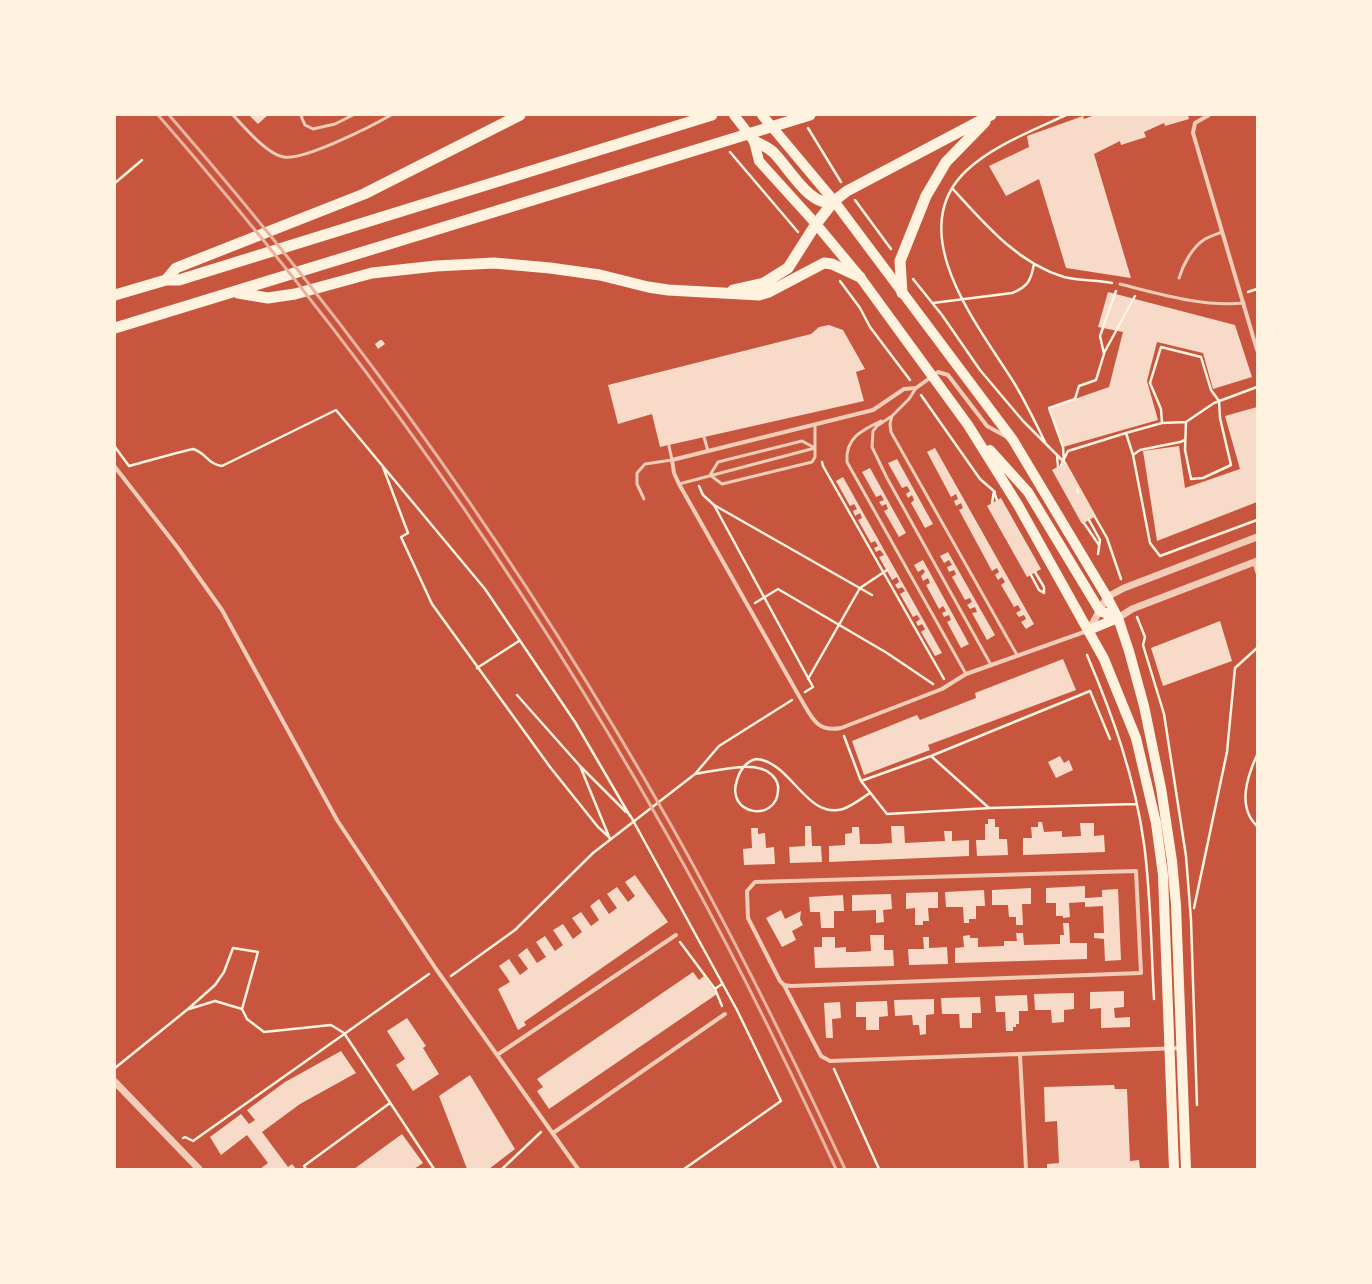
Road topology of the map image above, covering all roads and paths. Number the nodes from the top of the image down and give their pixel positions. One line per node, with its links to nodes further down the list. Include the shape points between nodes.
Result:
1 (233, 115): 4 (lane, via 270,151 293,158)
2 (303, 115): 3 (lane, via 301,116 305,125 313,129 334,124)
3 (353, 115)
4 (391, 115)
5 (520, 115): 29 (highway, via 364,194 176,268)
6 (712, 115): 29 (highway, via 179,280)
7 (734, 115): 14 (main road)
8 (762, 115): 15 (main road)
9 (768, 115): 15 (main road)
10 (991, 115): 20 (highway); 25 (highway, via 946,162 926,196)
11 (1066, 115): 19 (path, via 979,160)
12 (1209, 115): 23 (street, via 1195,123 1193,133)
13 (808, 120): 20 (path); 34 (highway, via 708,146)
14 (754, 141): 21 (highway, via 772,150 817,201 828,204); 22 (main road, via 760,161)
15 (785, 141): 21 (main road)
16 (725, 146): 24 (path)
17 (142, 160): 18 (path)
18 (115, 183)
19 (952, 188): 26 (path, via 1008,245); 37 (path, via 942,215 941,231 949,270)
20 (848, 191): 21 (highway); 25 (path)
21 (834, 201): 22 (highway); 35 (main road)
22 (816, 224): 24 (highway); 27 (main road)
23 (1222, 232): 28 (lane, via 1205,238 1200,243 1189,257); 39 (street)
24 (805, 241): 33 (highway, via 788,268 773,278 764,283)
25 (900, 262): 35 (highway); 38 (path)
26 (1034, 264): 31 (path, via 1065,277); 37 (path, via 1030,282 1023,289 1012,293)
27 (860, 277): 33 (highway, via 824,263 759,295); 43 (main road)
28 (1179, 278)
29 (166, 280): 36 (highway)
30 (839, 280): 45 (path, via 860,308 870,327)
31 (1120, 284): 32 (lane); 42 (path, via 1100,336)
32 (1139, 289): 39 (lane, via 1169,297 1226,305); 42 (path)
33 (718, 292): 34 (highway, via 668,290 600,275 494,263 372,273 295,294 268,298)
34 (235, 293): 40 (highway)
35 (902, 293): 55 (main road)
36 (115, 295)
37 (963, 299): 38 (path); 56 (path, via 1022,395)
38 (933, 303): 56 (path, via 980,370)
39 (1244, 303): 41 (street)
40 (115, 328)
41 (1257, 350)
42 (1104, 354): 65 (path, via 1096,380 1079,386 1075,399 1049,408 1063,447)
43 (931, 376): 45 (street); 51 (main road); 55 (street, via 938,372 948,375 987,426)
44 (1257, 387): 46 (path)
45 (916, 388): 47 (lane); 50 (street, via 904,389 874,410); 72 (path, via 980,479)
46 (1219, 401): 48 (path); 49 (path, via 1211,390 1200,357 1161,347 1150,383 1161,408); 54 (path, via 1220,418 1231,464 1203,478 1191,479)
47 (892, 416): 102 (lane, via 891,432 896,442); 104 (lane, via 873,431 872,447); 106 (lane, via 857,433 848,448 847,462)
48 (1186, 422): 49 (path); 54 (path)
49 (1162, 423): 52 (path)
50 (815, 425): 59 (lane); 60 (street)
51 (968, 425): 96 (main road, via 1028,492); 99 (main road, via 1018,505)
52 (1126, 433): 62 (path); 65 (path, via 1068,451)
53 (704, 437): 60 (lane)
54 (1185, 439): 62 (path, via 1140,450)
55 (1013, 440): 92 (main road)
56 (1046, 444): 61 (path)
57 (669, 446): 63 (lane)
58 (115, 447): 66 (path, via 129,466 192,449 204,454 213,464 222,466 336,410)
59 (815, 448): 70 (lane); 70 (lane, via 802,441 718,462); 70 (lane, via 812,462 722,484)
60 (708, 451): 63 (street)
61 (1057, 455): 65 (path); 69 (path)
62 (1133, 455): 78 (path, via 1150,543 1160,556)
63 (672, 460): 71 (street); 73 (lane, via 645,464 637,473 637,484)
64 (822, 460): 86 (path)
65 (1064, 462): 67 (path)
66 (382, 464): 100 (path, via 485,589); 105 (path, via 408,533 401,537 432,604)
67 (1061, 465)
68 (115, 467): 130 (street, via 222,610 337,820)
69 (1058, 467)
70 (710, 475): 71 (lane)
71 (679, 484): 94 (street)
72 (994, 491): 74 (path); 75 (path)
73 (644, 499)
74 (997, 500)
75 (992, 503)
76 (1095, 517): 84 (path, via 1107,538)
77 (1089, 520): 81 (path, via 1100,540)
78 (1257, 520)
79 (1084, 523): 81 (path)
80 (1257, 537): 92 (street, via 1124,588)
81 (1100, 546): 82 (path)
82 (1098, 554)
83 (1255, 562): 88 (lane); 95 (street)
84 (1116, 568)
85 (886, 570): 86 (path)
86 (883, 572): 90 (path); 108 (path)
87 (1035, 572): 89 (path, via 1044,587 1044,593 1039,590)
88 (1257, 572)
89 (1031, 575)
90 (860, 588): 91 (path); 93 (path, via 714,505); 98 (path)
91 (872, 595)
92 (1107, 597): 96 (street); 97 (main road)
93 (763, 598): 94 (path); 98 (path, via 778,589); 107 (path)
94 (750, 607): 112 (street)
95 (1132, 609): 97 (street); 113 (path, via 1145,638 1142,645)
96 (1100, 611): 97 (main road); 99 (street)
97 (1118, 618): 99 (main road); 142 (main road, via 1144,706 1170,840 1176,905)
98 (839, 625): 107 (path); 110 (path)
99 (1089, 630): 102 (street); 141 (main road, via 1104,659 1136,738 1156,823 1163,875)
100 (519, 641): 105 (path); 124 (path, via 575,722)
101 (1257, 648): 128 (path, via 1235,668 1227,752)
102 (1017, 655): 104 (street)
103 (1090, 664): 122 (path, via 1116,726)
104 (991, 665): 106 (street)
105 (477, 668): 127 (path, via 570,794)
106 (966, 674): 108 (street)
107 (808, 679): 109 (path)
108 (948, 686): 110 (street)
109 (813, 688)
110 (942, 689): 114 (street)
111 (517, 695): 118 (path)
112 (799, 696): 114 (street, via 820,726 828,730); 119 (path, via 719,746)
113 (1160, 702)
114 (841, 728): 120 (path)
115 (1110, 739): 117 (path, via 1090,690)
116 (1257, 755): 126 (path, via 1249,775 1245,801 1248,816)
117 (931, 756): 120 (path); 123 (path)
118 (580, 766): 124 (path); 127 (path)
119 (695, 774): 121 (path, via 702,773 716,771 730,769 737,768 744,767 751,766 766,770 776,779 778,793 772,806 759,812 745,808 736,797 736,782 741,771 743,767 756,759 768,761 821,808 832,811 845,808); 125 (path)
120 (861, 781): 121 (path)
121 (870, 793): 123 (path, via 887,814)
122 (1136, 804): 123 (path); 136 (path, via 1148,882)
123 (990, 808)
124 (630, 816): 125 (path)
125 (632, 822): 127 (path); 132 (path)
126 (1257, 826)
127 (610, 839): 131 (path, via 514,930)
128 (1194, 908)
129 (676, 935): 134 (path); 143 (street)
130 (436, 969): 140 (path); 143 (street)
131 (452, 976)
132 (722, 984): 134 (path); 157 (path, via 781,1102)
133 (784, 985): 133 (street, via 796,987 1141,973 1136,871 755,882 747,891 748,918); 145 (street, via 821,1056)
134 (715, 989): 135 (path)
135 (720, 999)
136 (1154, 1005)
137 (242, 1008): 138 (path, via 215,1001); 138 (path, via 258,952 233,948 219,980); 140 (path, via 247,1020 264,1032 331,1025)
138 (188, 1009): 146 (path)
139 (725, 1014): 150 (street)
140 (344, 1033): 148 (path); 151 (path, via 193,1141 185,1137)
141 (1169, 1048): 142 (street); 144 (street); 160 (main road)
142 (1181, 1048): 161 (main road)
143 (497, 1055): 149 (street)
144 (1020, 1055): 145 (street); 159 (street)
145 (830, 1061): 158 (path)
146 (115, 1068)
147 (115, 1082): 151 (street)
148 (390, 1103): 153 (path, via 304,1166); 154 (path)
149 (548, 1126): 150 (street); 155 (path)
150 (553, 1133): 156 (street)
151 (176, 1145): 152 (street)
152 (199, 1169)
153 (306, 1169)
154 (434, 1169)
155 (502, 1169)
156 (578, 1169)
157 (684, 1169)
158 (879, 1169)
159 (1026, 1169)
160 (1174, 1169)
161 (1186, 1169)

